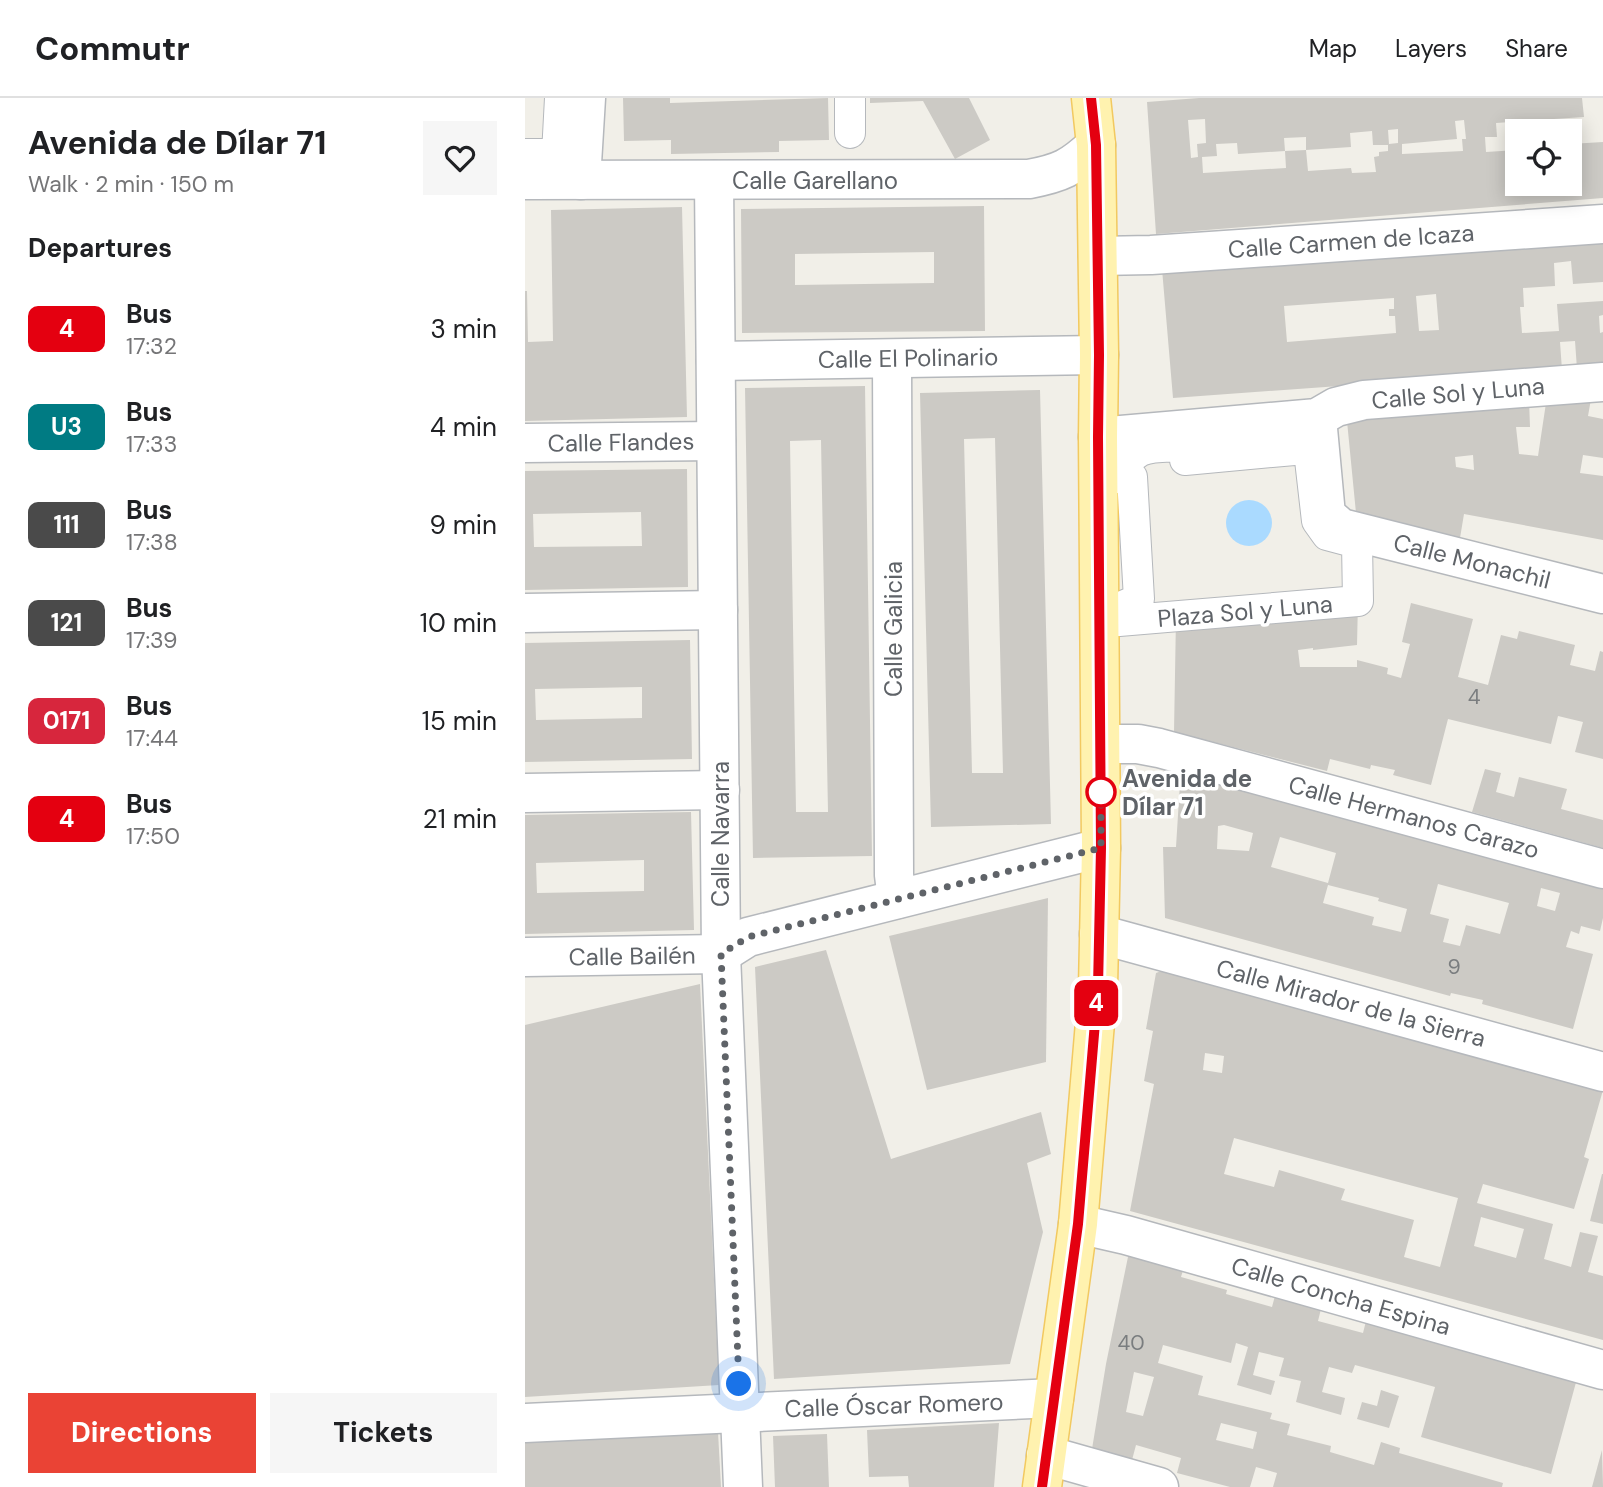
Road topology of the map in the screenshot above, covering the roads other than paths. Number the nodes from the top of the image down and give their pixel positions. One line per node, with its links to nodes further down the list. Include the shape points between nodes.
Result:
1 (560, 98): 7 (street, via 557,154)
2 (586, 98): 9 (street)
3 (850, 98): 5 (street)
4 (1091, 98): 6 (main road)
5 (850, 133)
6 (1096, 145): 10 (street, Calle Garellano, via 1058,173 1028,179); 12 (main road)
7 (525, 154)
8 (525, 180): 9 (street, Calle Garellano)
9 (582, 180): 10 (street, Calle Garellano)
10 (715, 180): 15 (street, Calle Navarra)
11 (1603, 224): 12 (street, Calle Carmen de Icaza)
12 (1098, 256): 13 (main road)
13 (1099, 355): 14 (street, Calle El Polinario); 18 (main road)
14 (892, 359): 15 (street, Calle El Polinario); 30 (street, Calle Galicia)
15 (716, 361): 19 (street, Calle Navarra)
16 (1603, 382): 17 (street, Calle Sol y Luna, via 1364,400)
17 (1317, 418): 18 (street); 21 (street, Calle Monachil, via 1326,515 1341,528)
18 (1098, 437): 25 (main road)
19 (716, 441): 20 (street, Calle Flandes); 23 (street, Calle Navarra)
20 (525, 443)
21 (1603, 594)
22 (1139, 599): 22 (street, Plaza Sol y Luna, via 1132,477 1117,478 1127,460 1139,449 1184,446 1185,460 1294,450 1294,438 1305,442 1310,451 1317,521 1327,535 1357,544 1358,601 1119,621 1118,608)
23 (718, 610): 24 (street); 26 (street, Calle Navarra)
24 (525, 613)
25 (1101, 744): 28 (main road); 29 (street, Calle Hermanos Carazo, via 1159,748)
26 (720, 790): 27 (street); 32 (street, Calle Navarra)
27 (525, 793)
28 (1101, 848): 30 (street, Calle Bailén); 31 (main road)
29 (1603, 869)
30 (897, 899): 32 (street, Calle Bailén, via 748,937)
31 (1099, 934): 34 (street, Calle Mirador de la Sierra); 35 (main road)
32 (721, 954): 33 (street, Calle Bailén); 38 (street, Calle Navarra)
33 (525, 957)
34 (1603, 1072)
35 (1078, 1224): 36 (street, Calle Concha Espina); 37 (main road)
36 (1603, 1370)
37 (1054, 1398): 38 (street, Calle Óscar Romero); 40 (main road)
38 (740, 1411): 39 (street, Calle Óscar Romero); 41 (street, Calle Navarra)
39 (525, 1423)
40 (1044, 1471): 42 (street)
41 (743, 1487)
42 (1159, 1487)

